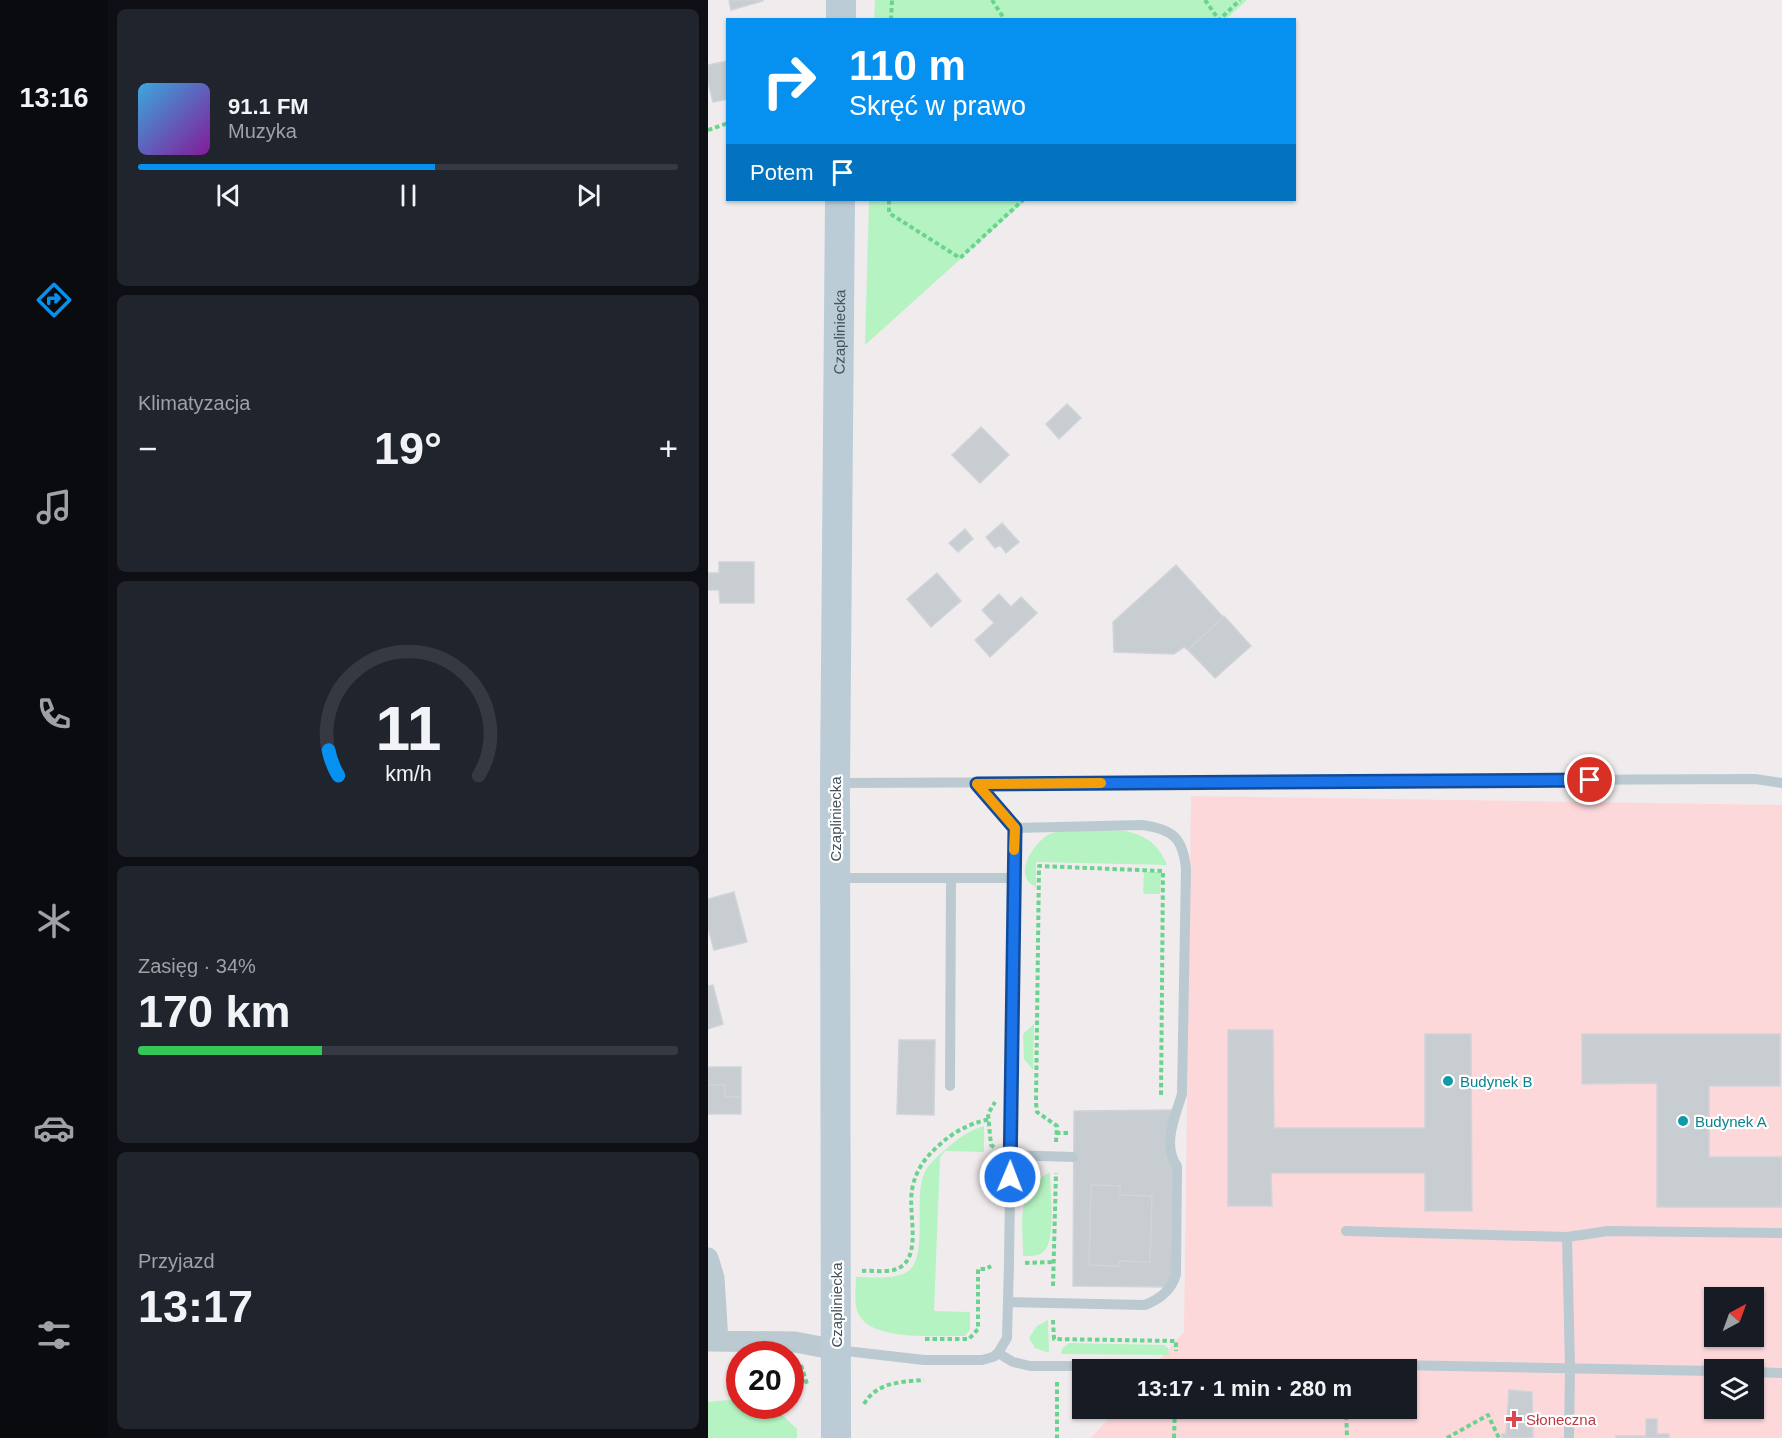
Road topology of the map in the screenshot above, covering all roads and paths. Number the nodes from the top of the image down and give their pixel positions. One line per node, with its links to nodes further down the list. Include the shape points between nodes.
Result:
1 (841, 0): 6 (main road)
2 (892, 0): 7 (path)
3 (992, 0): 8 (path)
4 (1205, 0): 9 (path)
5 (1240, 0): 10 (path)
6 (841, 18)
7 (891, 18)
8 (1004, 18)
9 (1218, 18)
10 (1221, 18)
11 (726, 124): 12 (path)
12 (708, 130)
13 (840, 201): 16 (main road, Czapliniecka)
14 (889, 201): 15 (path, via 889,213 960,258)
15 (1022, 201)
16 (835, 783): 18 (lane); 20 (main road, Czapliniecka)
17 (1782, 783): 18 (lane, via 1755,779)
18 (977, 784): 19 (lane)
19 (1015, 828): 22 (lane); 41 (lane, via 1158,827 1178,840 1186,869 1182,1094 1171,1130 1171,1157 1177,1167 1174,1282 1165,1293 1145,1305)
20 (836, 878): 21 (lane); 45 (main road, Czapliniecka)
21 (951, 878): 22 (lane); 23 (lane)
22 (1013, 878): 30 (lane)
23 (950, 1086)
24 (1161, 1106): 27 (path, via 1163,871 1039,866 1036,1103 1037,1112 1057,1126)
25 (999, 1119): 39 (path, via 963,1127 927,1156 912,1192 911,1256 902,1267)
26 (1069, 1132): 27 (path)
27 (1056, 1133): 29 (path)
28 (1049, 1139): 29 (path)
29 (1056, 1140): 31 (path)
30 (1010, 1155): 31 (lane); 38 (lane)
31 (1056, 1156): 32 (lane); 37 (path)
32 (1073, 1157)
33 (1346, 1231): 35 (lane)
34 (1782, 1233): 35 (lane, via 1608,1231)
35 (1567, 1237): 51 (lane)
36 (708, 1258): 44 (street, via 714,1278)
37 (1054, 1262): 38 (path); 41 (path)
38 (1010, 1263): 40 (lane); 42 (path, via 978,1269 978,1329 972,1337)
39 (852, 1271)
40 (1008, 1302): 41 (lane); 46 (lane, via 1006,1338)
41 (1053, 1303): 43 (path)
42 (925, 1339)
43 (1054, 1339): 47 (path, via 1176,1341); 48 (path)
44 (713, 1341): 45 (street, via 795,1342)
45 (837, 1350): 46 (lane, via 924,1360 982,1360); 59 (main road, Czapliniecka)
46 (998, 1353): 48 (lane, via 1030,1366)
47 (1175, 1359)
48 (1057, 1365): 49 (lane); 60 (path)
49 (1072, 1365)
50 (1417, 1365): 51 (lane)
51 (1570, 1367): 52 (lane); 65 (lane)
52 (1704, 1371)
53 (1764, 1372): 54 (lane)
54 (1782, 1373)
55 (924, 1380): 56 (path, via 878,1388)
56 (861, 1408)
57 (1175, 1419): 61 (path)
58 (1346, 1419): 62 (path)
59 (836, 1438)
60 (1057, 1438)
61 (1174, 1438)
62 (1347, 1438)
63 (1447, 1438): 64 (path, via 1488,1415)
64 (1499, 1438)
65 (1569, 1438)

